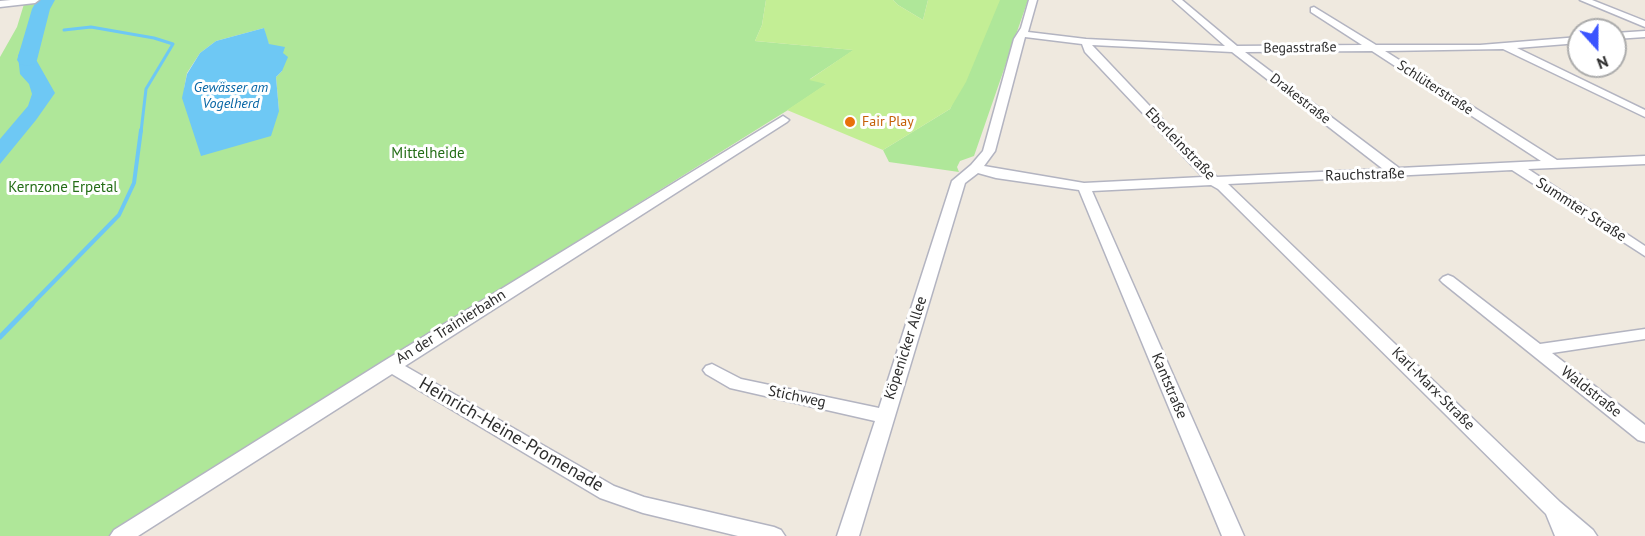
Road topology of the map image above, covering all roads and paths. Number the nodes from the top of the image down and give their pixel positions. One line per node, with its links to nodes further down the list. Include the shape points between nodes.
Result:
1 (34, 0): 5 (street)
2 (1033, 0): 8 (street, Köpenicker Allee)
3 (1177, 0): 15 (street, Drakestraße)
4 (1584, 0): 7 (street)
5 (0, 4)
6 (1314, 10): 14 (street, Schlüterstraße)
7 (1645, 24)
8 (1022, 34): 12 (street, Begasstraße); 20 (street, Köpenicker Allee, via 989,151)
9 (1645, 34): 10 (street)
10 (1627, 35)
11 (1567, 41): 13 (street, Begasstraße)
12 (1086, 42): 15 (street, Begasstraße); 23 (street, Eberleinstraße, via 1089,50)
13 (1506, 47): 14 (street, Begasstraße); 16 (street)
14 (1371, 48): 15 (street, Begasstraße); 19 (street, Schlüterstraße)
15 (1235, 49): 22 (street, Drakestraße)
16 (1645, 114)
17 (783, 120): 30 (street, An der Trainierbahn)
18 (1645, 160): 19 (street, Rauchstraße)
19 (1557, 166): 21 (street, Rauchstraße)
20 (976, 168): 24 (street, Rauchstraße); 32 (street, Köpenicker Allee, via 959,181)
21 (1517, 168): 22 (street, Rauchstraße); 26 (street, Summter Straße)
22 (1397, 173): 23 (street, Rauchstraße)
23 (1214, 181): 24 (street, Rauchstraße); 25 (street, Eberleinstraße)
24 (1084, 188): 38 (street, Kantstraße)
25 (1280, 241): 34 (street, Karl-Marx-Straße)
26 (1645, 252)
27 (1448, 280): 29 (street, Waldstraße)
28 (1645, 334): 29 (street, Waldstraße)
29 (1536, 350): 33 (street, Waldstraße)
30 (390, 365): 35 (street, An der Trainierbahn); 36 (street, Heinrich-Heine-Promenade, via 607,492 643,505)
31 (712, 370): 32 (street, Stichweg, via 736,384)
32 (884, 416): 37 (street, Köpenicker Allee)
33 (1645, 435)
34 (1553, 508): 39 (street); 40 (street, Karl-Marx-Straße)
35 (121, 536)
36 (774, 536)
37 (848, 536)
38 (1233, 536)
39 (1566, 536)
40 (1586, 536)

